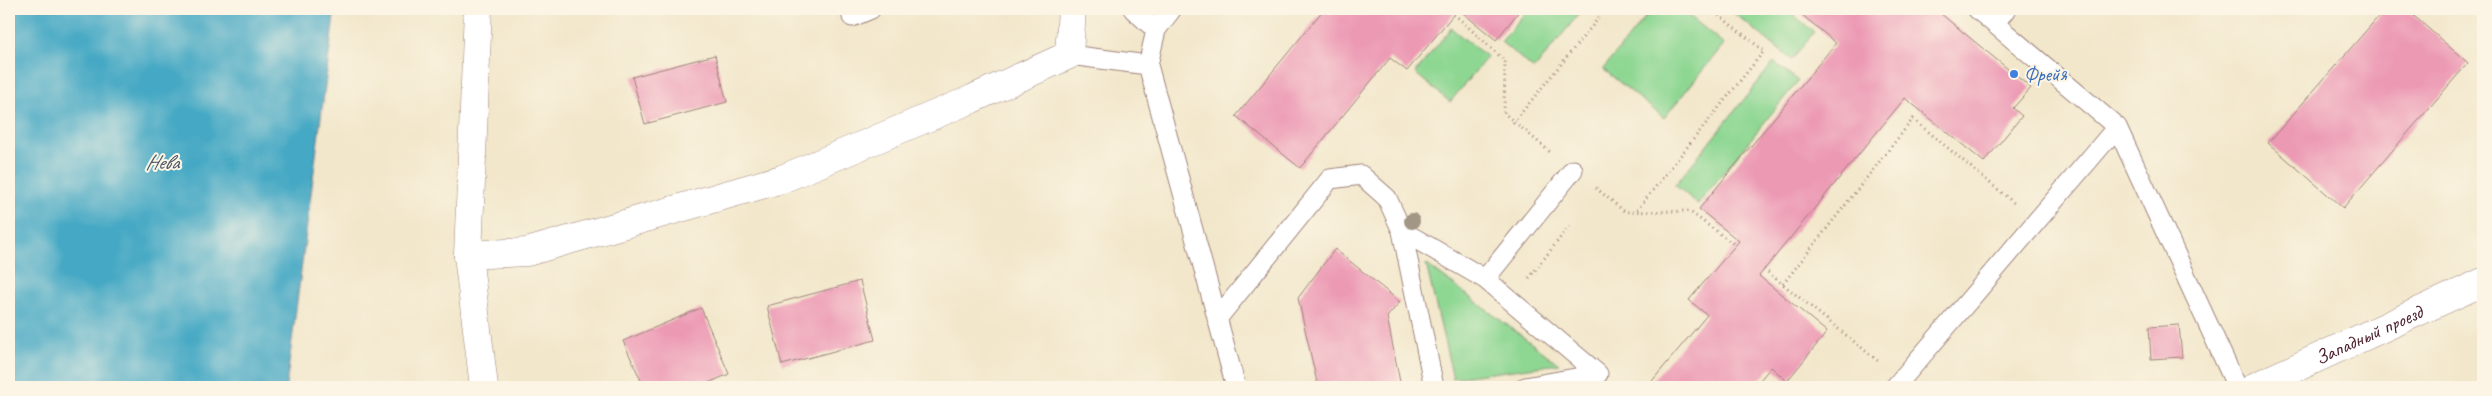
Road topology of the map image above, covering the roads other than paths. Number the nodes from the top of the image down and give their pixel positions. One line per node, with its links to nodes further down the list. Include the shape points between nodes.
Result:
1 (478, 9): 15 (street)
2 (871, 9): 8 (lane)
3 (1072, 9): 10 (street)
4 (1133, 9): 9 (lane)
5 (1172, 9): 9 (lane)
6 (1977, 9): 7 (lane)
7 (2000, 16): 12 (lane)
8 (852, 17)
9 (1156, 30): 11 (lane)
10 (1070, 55): 11 (lane); 15 (street, via 782,179 527,252)
11 (1148, 65): 18 (lane)
12 (2117, 127): 19 (lane); 24 (lane)
13 (1572, 170): 16 (lane)
14 (1402, 231): 16 (lane); 18 (lane, via 1387,198 1361,175 1330,179); 22 (lane)
15 (468, 255): 20 (street)
16 (1485, 279): 23 (lane, via 1598,374)
17 (2483, 282): 25 (street, Западный проезд)
18 (1218, 319): 21 (lane)
19 (1898, 384)
20 (484, 387)
21 (1236, 387)
22 (1434, 387)
23 (1525, 387)
24 (2237, 387)
25 (2254, 387)

